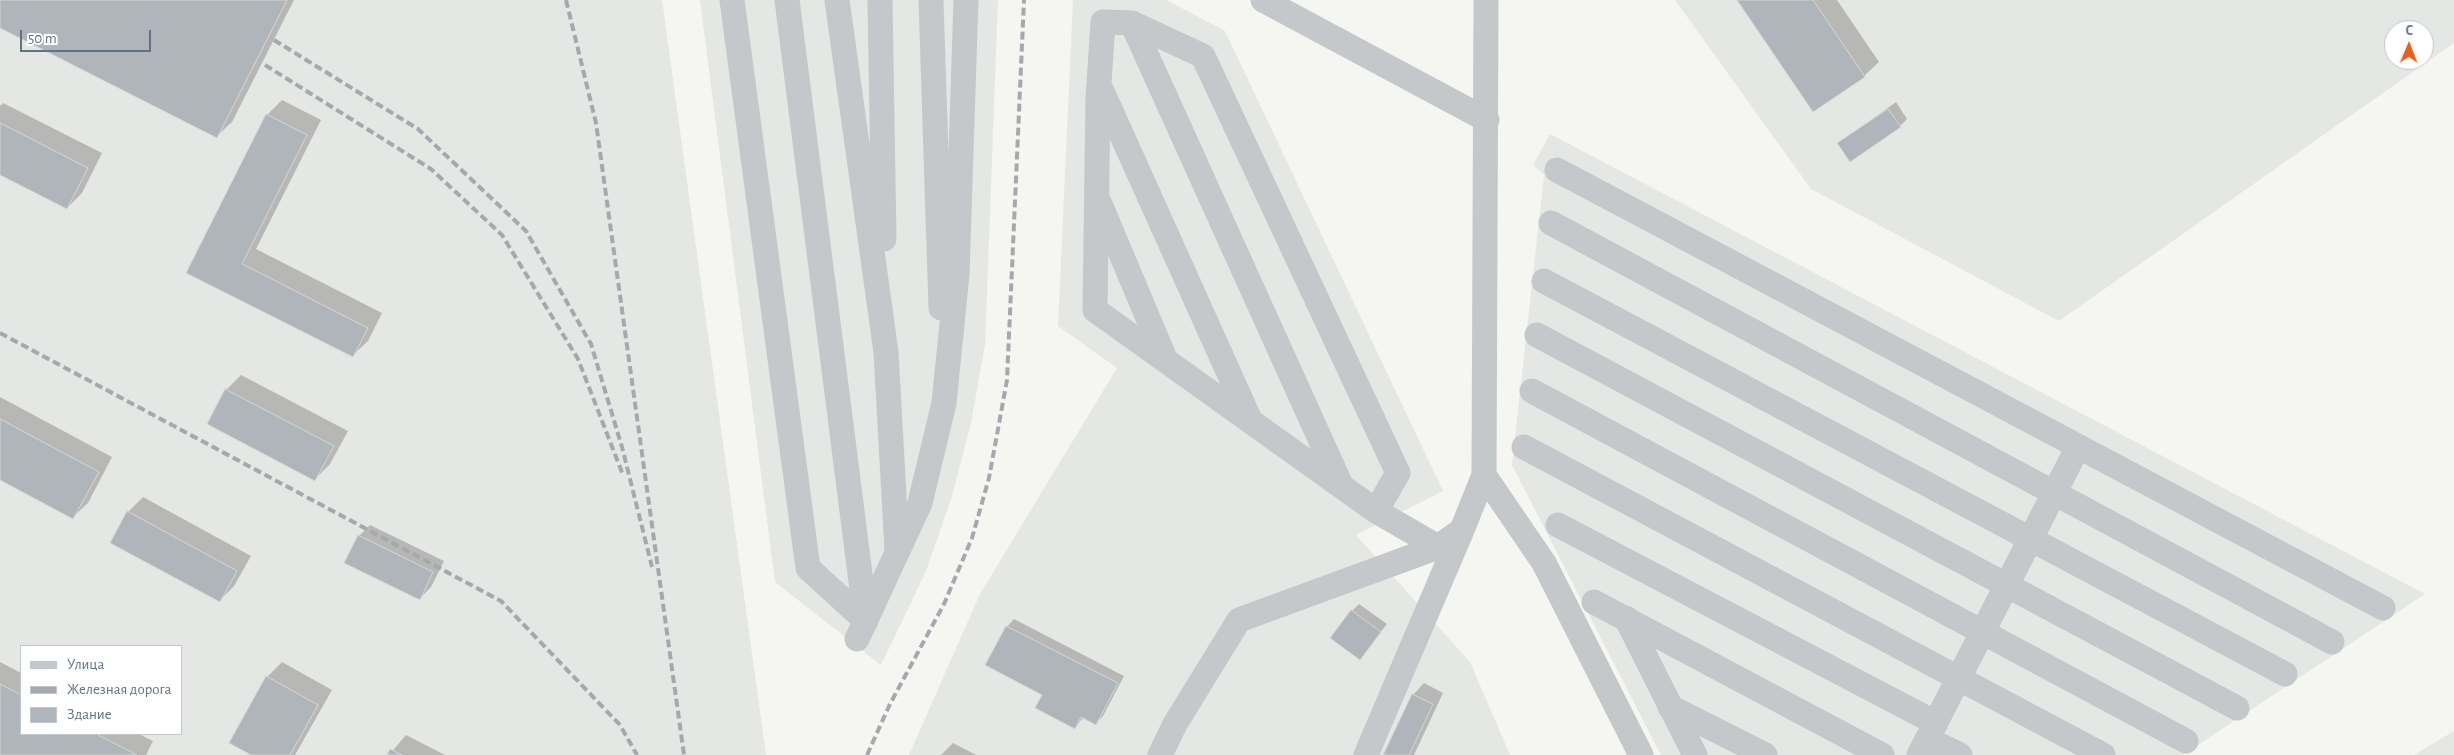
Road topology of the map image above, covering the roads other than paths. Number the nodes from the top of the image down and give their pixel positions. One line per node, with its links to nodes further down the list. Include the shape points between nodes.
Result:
1 (732, 0): 37 (street, via 808,568)
2 (787, 0): 37 (street)
3 (837, 0): 17 (street)
4 (880, 0): 17 (street)
5 (931, 0): 20 (street)
6 (966, 0): 20 (street, via 957,274)
7 (1263, 0): 11 (street)
8 (1486, 0): 11 (street)
9 (1132, 23): 10 (street, via 1104,22); 25 (street); 27 (street, via 1203,56 1398,473)
10 (1099, 84): 13 (street); 21 (street)
11 (1487, 120): 24 (street)
12 (1557, 170): 23 (street)
13 (1097, 194): 18 (street); 18 (street, via 1095,310)
14 (1551, 223): 26 (street)
15 (1544, 281): 30 (street)
16 (1537, 335): 33 (street)
17 (886, 352): 32 (street)
18 (1166, 361): 21 (street)
19 (1532, 391): 38 (street)
20 (944, 403): 32 (street, via 920,504)
21 (1250, 421): 25 (street)
22 (1524, 447): 41 (street)
23 (2078, 447): 26 (street); 35 (street)
24 (1484, 475): 29 (street); 48 (street, via 1544,563)
25 (1340, 484): 27 (street)
26 (2055, 494): 30 (street); 39 (street)
27 (1376, 510): 31 (street)
28 (1558, 525): 44 (street)
29 (1462, 530): 31 (street); 47 (street)
30 (2031, 540): 33 (street); 40 (street)
31 (1438, 547): 46 (street, via 1239,620 1175,724)
32 (897, 552): 37 (street)
33 (2007, 585): 38 (street); 43 (street)
34 (1594, 602): 36 (street)
35 (2383, 608)
36 (1626, 618): 42 (street); 51 (street)
37 (861, 630)
38 (1983, 632): 41 (street); 45 (street)
39 (2332, 642)
40 (2285, 674)
41 (1959, 679): 44 (street); 53 (street)
42 (1670, 707): 49 (street); 50 (street)
43 (2237, 708)
44 (1928, 739): 52 (street)
45 (2186, 741)
46 (1160, 755)
47 (1366, 755)
48 (1641, 755)
49 (1695, 755)
50 (1765, 755)
51 (1882, 755)
52 (1960, 755)
53 (2102, 755)

